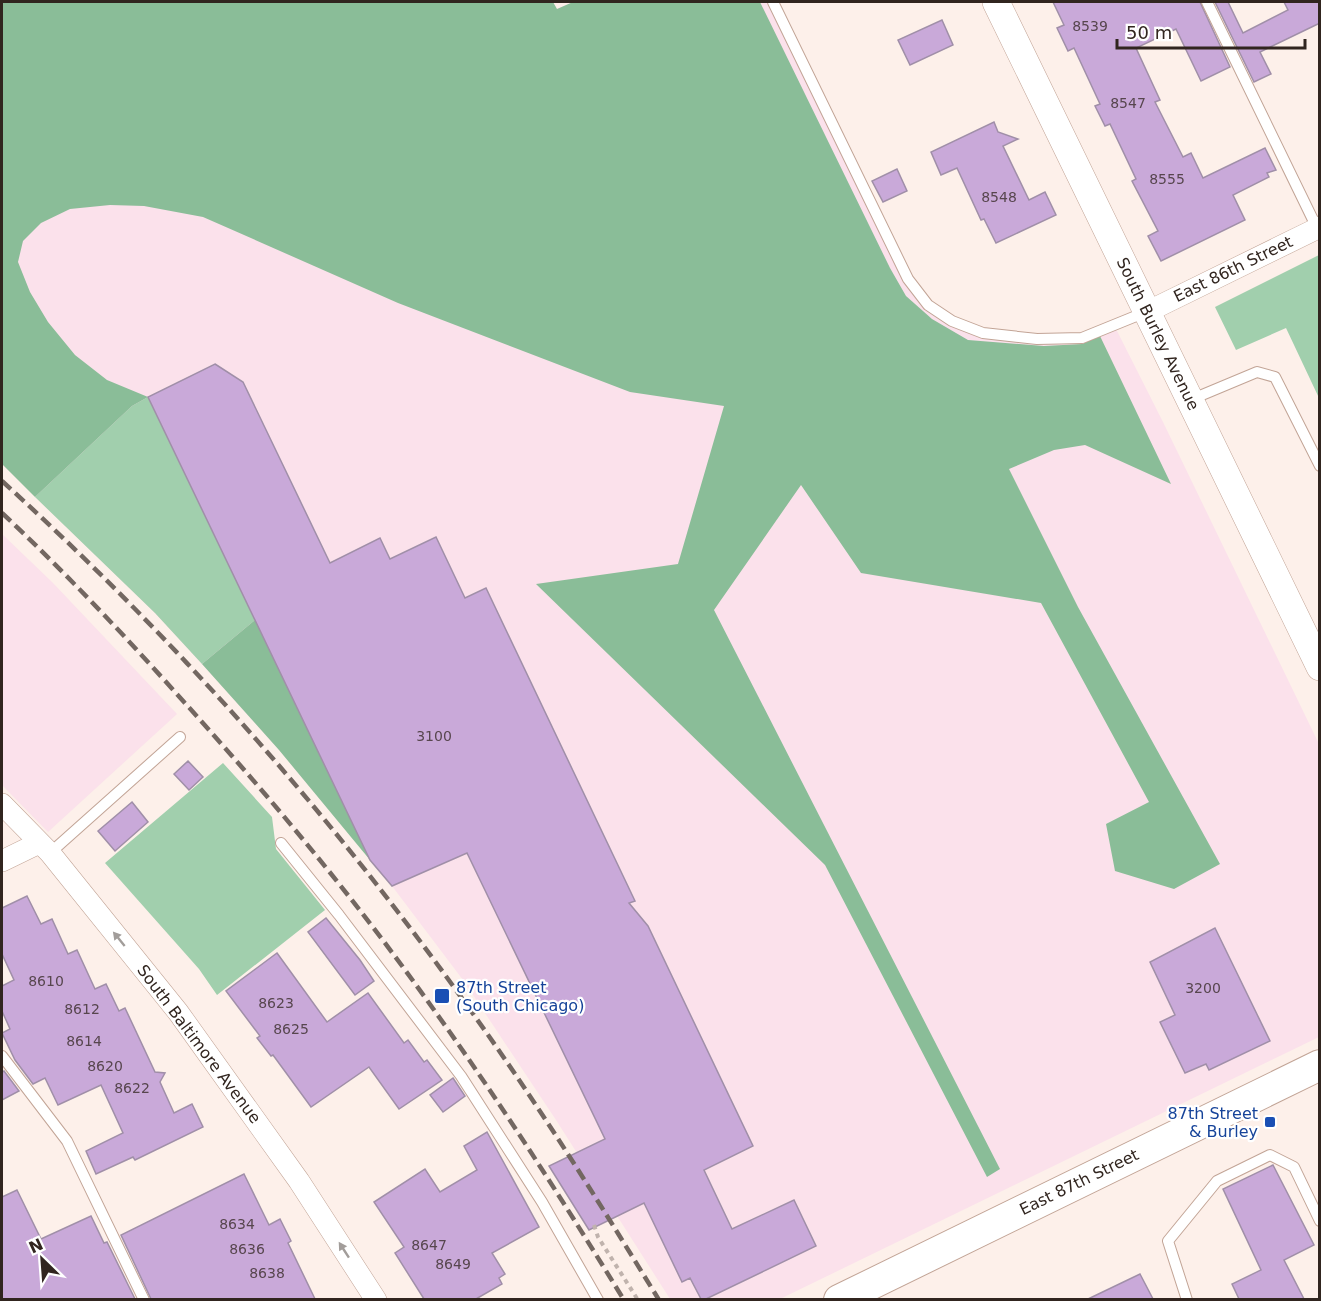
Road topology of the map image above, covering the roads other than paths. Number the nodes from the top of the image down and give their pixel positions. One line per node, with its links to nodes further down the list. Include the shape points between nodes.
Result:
1 (773, 2): 5 (lane, via 908,279 928,305 952,321 983,333 1037,339 1082,338)
2 (996, 2): 5 (street, South Burley Avenue)
3 (1207, 2): 4 (lane)
4 (1318, 227): 5 (street, East 86th Street)
5 (1147, 312): 6 (street, South Burley Avenue)
6 (1190, 400): 7 (lane, via 1257,372 1275,377); 8 (street, South Burley Avenue)
7 (1320, 466)
8 (1320, 667)
9 (180, 737): 12 (lane)
10 (2, 804): 12 (street, South Baltimore Avenue)
11 (281, 843): 19 (lane, via 461,1076)
12 (44, 848): 13 (street); 18 (street, South Baltimore Avenue, one-way to 12, via 299,1181 178,1012)
13 (2, 861)
14 (2, 1056): 17 (lane, via 67,1141)
15 (1320, 1065): 20 (main road, East 87th Street)
16 (1320, 1221): 21 (lane, via 1294,1167 1270,1155 1217,1181 1168,1241)
17 (144, 1299)
18 (376, 1299)
19 (598, 1299)
20 (838, 1299)
21 (1187, 1299)

